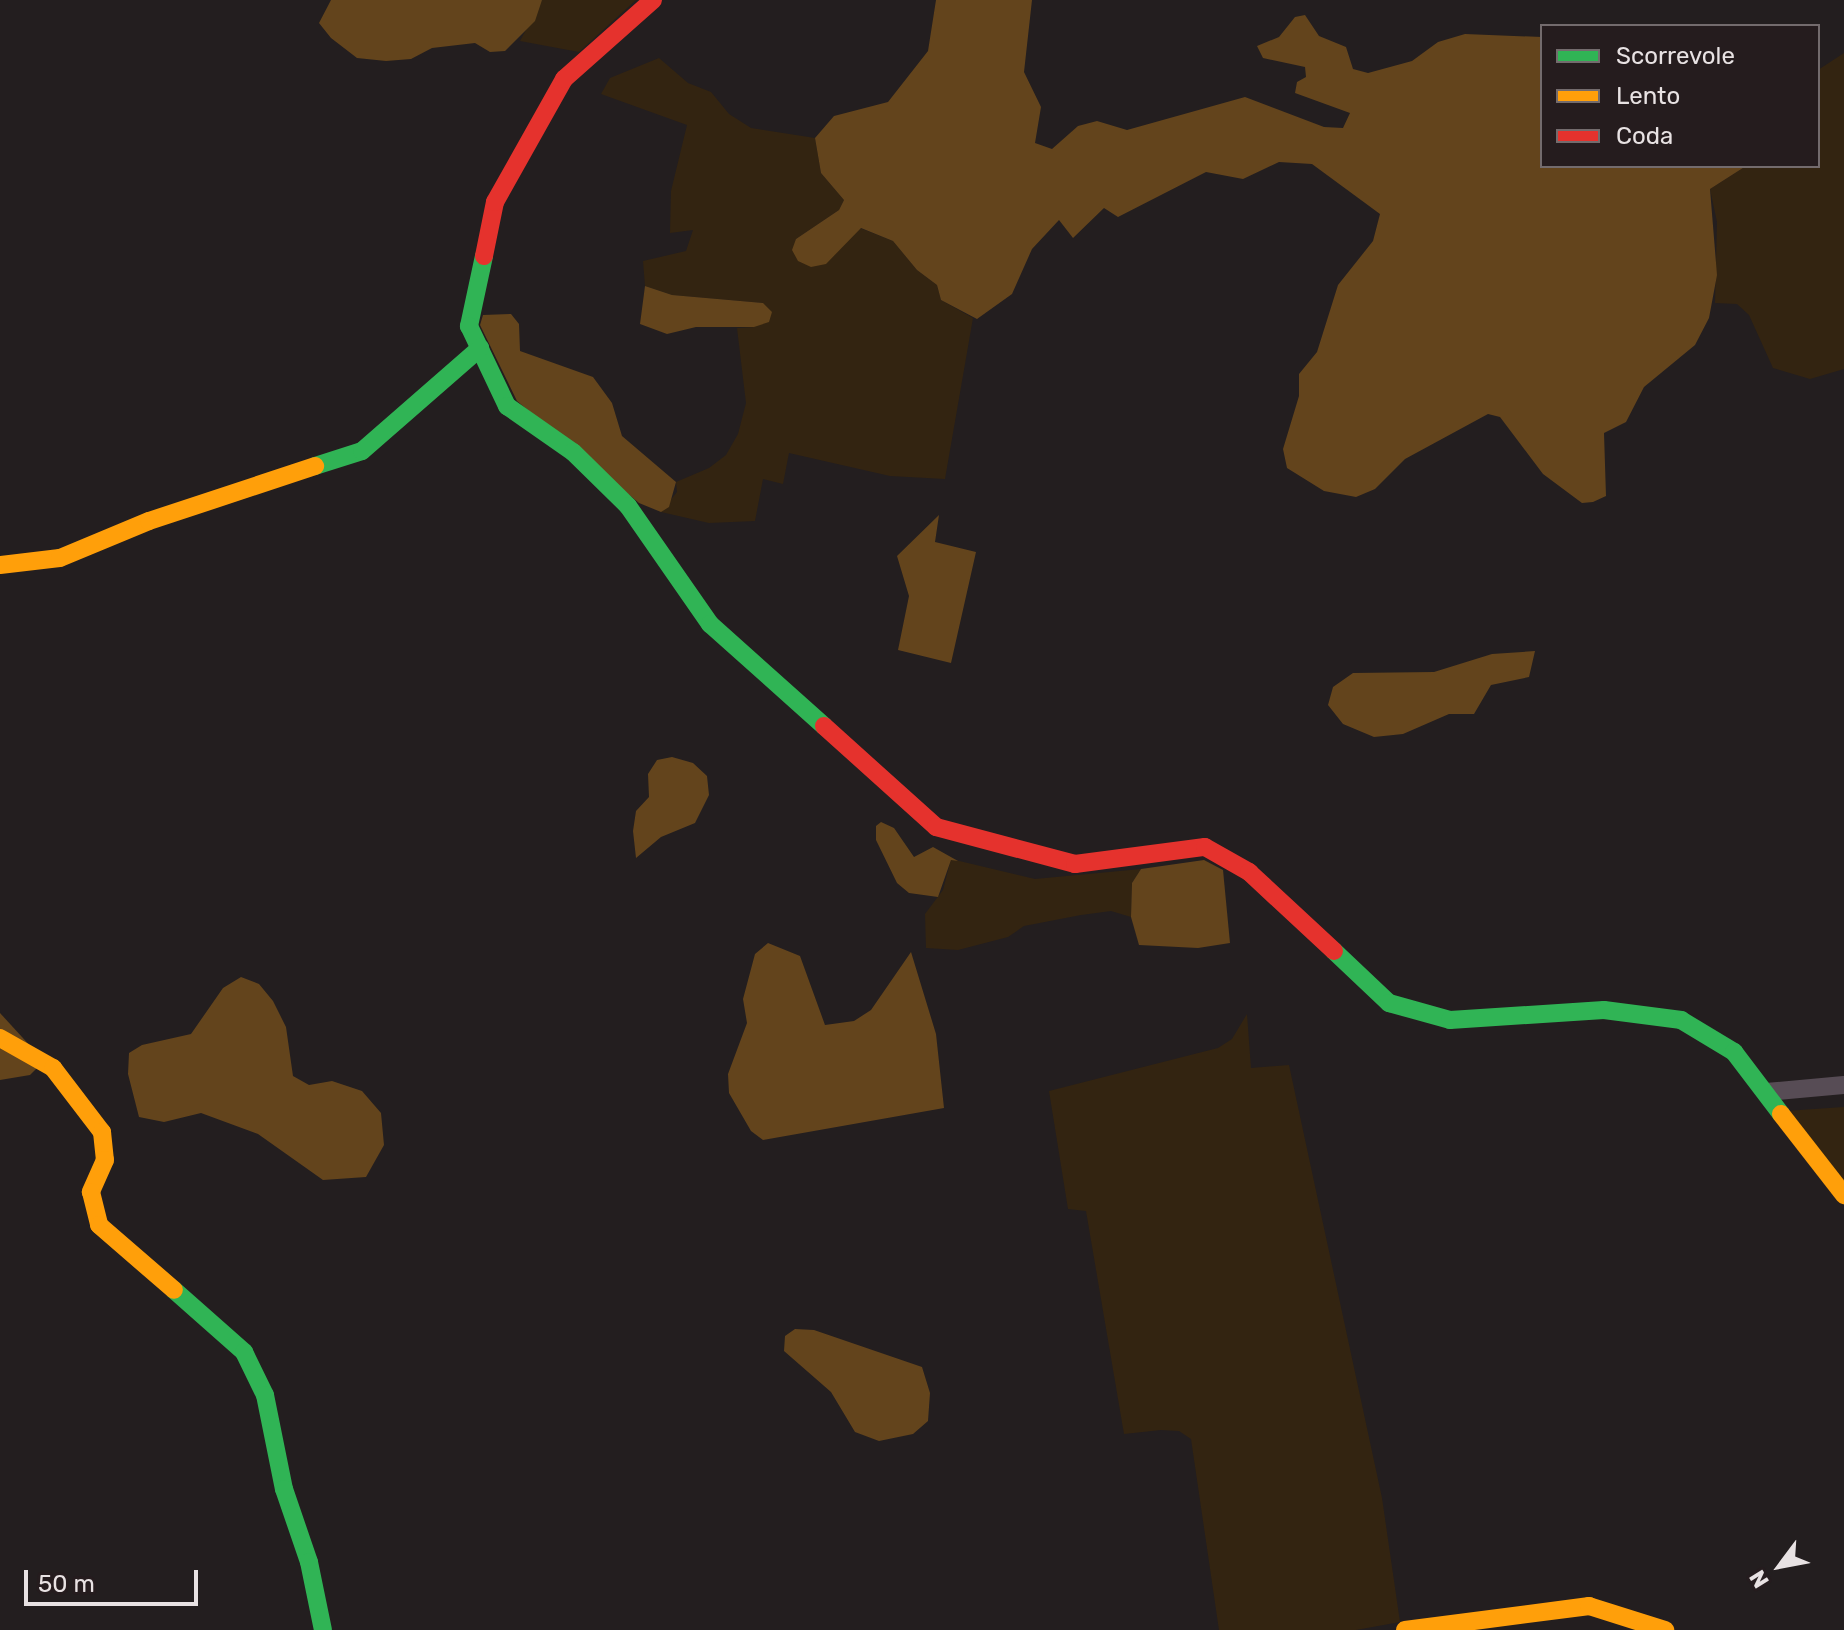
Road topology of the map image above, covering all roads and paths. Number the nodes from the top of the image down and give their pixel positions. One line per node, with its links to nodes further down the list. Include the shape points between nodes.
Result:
1 (653, 0): 2 (street, via 564,79 495,202 469,326)
2 (480, 348): 3 (street, via 362,451 149,521 60,558); 6 (street, via 507,406 573,452 628,506 710,624 936,827 1075,864 1205,847 1249,872 1389,1003 1450,1020 1604,1010 1681,1020 1734,1052)
3 (0, 565)
4 (0, 1038): 8 (street, via 53,1068 102,1132 105,1160 91,1192 99,1225 244,1352 265,1395 284,1489 309,1562)
5 (1844, 1085): 6 (street)
6 (1766, 1092): 7 (street)
7 (1844, 1195)
8 (323, 1630)
9 (1405, 1630): 10 (street, via 1589,1606)
10 (1665, 1630)

